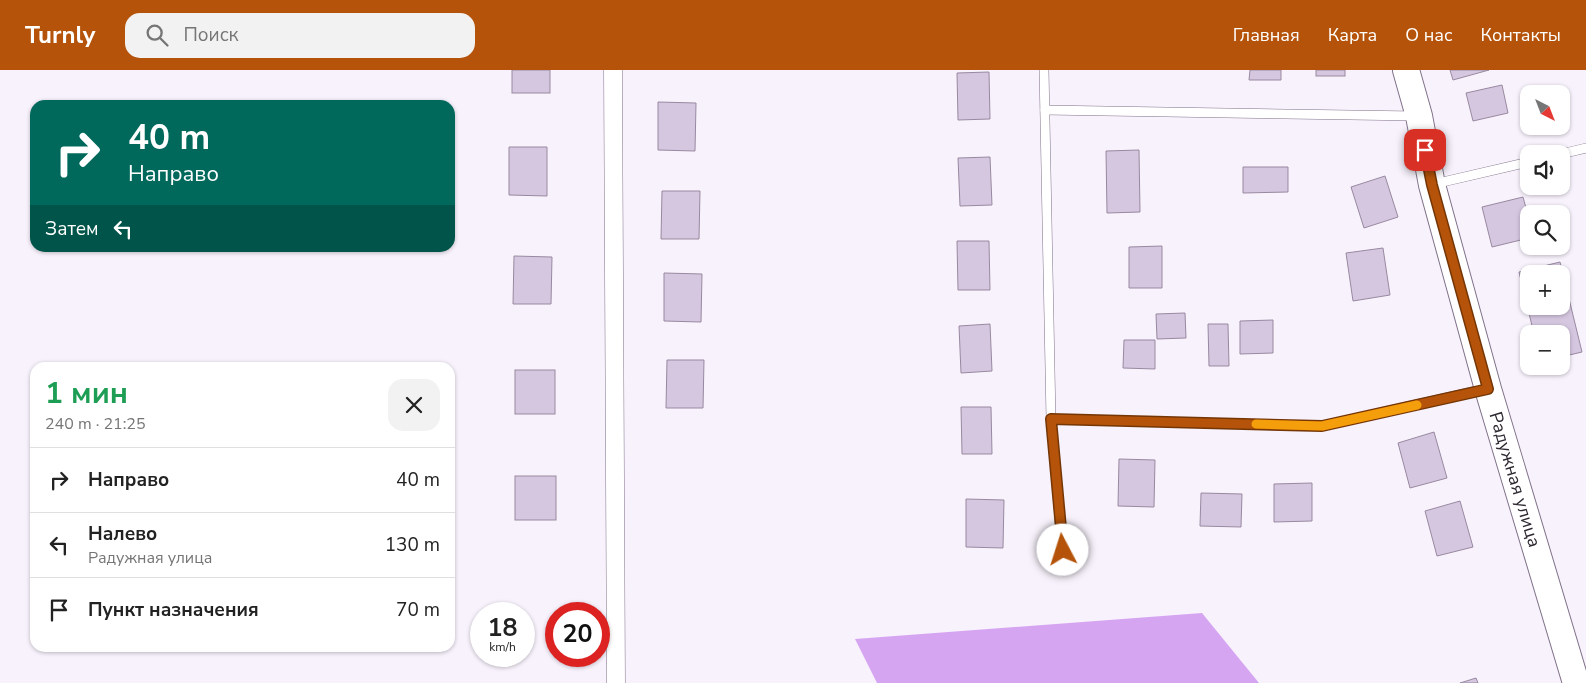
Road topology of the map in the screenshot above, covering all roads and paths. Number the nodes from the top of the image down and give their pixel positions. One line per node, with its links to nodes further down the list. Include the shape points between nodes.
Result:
1 (613, 70): 13 (street)
2 (1044, 70): 4 (lane)
3 (1406, 70): 5 (street, Радужная улица)
4 (1045, 110): 5 (lane); 11 (lane)
5 (1418, 116): 9 (street, Радужная улица)
6 (1586, 148): 7 (lane)
7 (1570, 152)
8 (1520, 164): 9 (lane)
9 (1432, 185): 10 (street, Радужная улица)
10 (1488, 389): 11 (lane, via 1322,426); 14 (street, Радужная улица)
11 (1051, 419): 12 (lane)
12 (1064, 569)
13 (616, 683)
14 (1576, 683)

